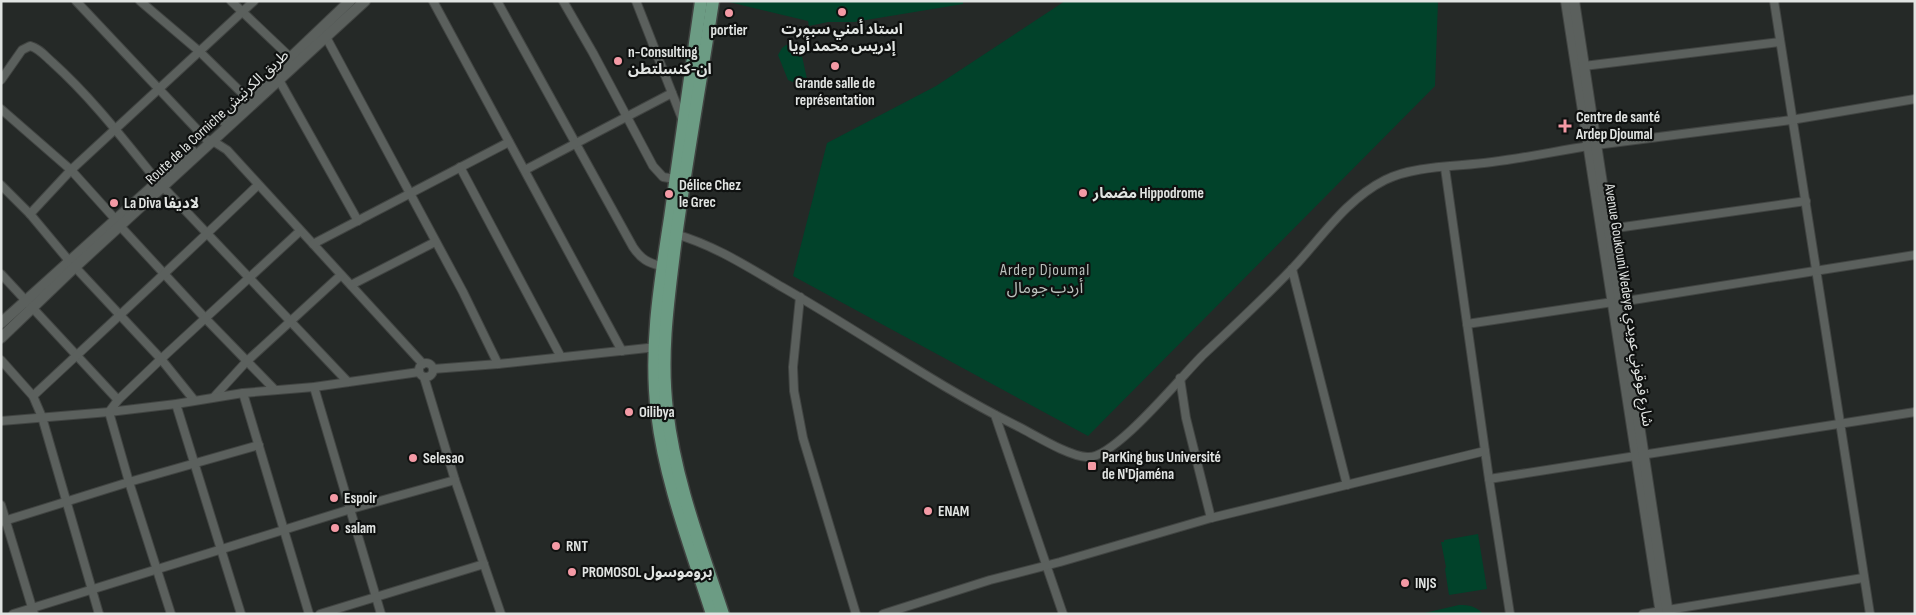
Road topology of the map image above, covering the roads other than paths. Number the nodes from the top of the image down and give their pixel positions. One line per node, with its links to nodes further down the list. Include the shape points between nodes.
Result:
1 (76, 1): 24 (street)
2 (140, 1): 19 (street)
3 (231, 1): 16 (street)
4 (254, 1): 16 (street)
5 (365, 1): 17 (street, Route de la Corniche طريق الكرنيش)
6 (433, 1): 34 (street)
7 (497, 1): 35 (street)
8 (563, 1): 29 (street)
9 (636, 1): 25 (street)
10 (701, 1): 31 (main road)
11 (713, 1): 53 (main road)
12 (1566, 1): 36 (street, Avenue Goukouni Wedeye شارع قوقوني عويدي)
13 (1574, 1): 21 (street, Avenue Goukouni Wedeye شارع قوقوني عويدي)
14 (1774, 1): 18 (street)
15 (347, 2): 20 (street, Route de la Corniche طريق الكرنيش)
16 (243, 12): 19 (street); 20 (street)
17 (326, 37): 23 (street, Route de la Corniche طريق الكرنيش); 45 (street)
18 (1780, 42): 21 (street); 30 (street)
19 (200, 52): 24 (street); 26 (street)
20 (291, 58): 26 (street, Route de la Corniche طريق الكرنيش)
21 (1584, 66): 36 (street, Avenue Goukouni Wedeye شارع قوقوني عويدي)
22 (1, 80): 32 (street, via 22,50 30,46 38,49 72,80)
23 (279, 80): 33 (street, Route de la Corniche طريق الكرنيش); 48 (street)
24 (160, 90): 32 (street); 33 (street)
25 (672, 94): 29 (street); 31 (street)
26 (248, 99): 33 (street, Route de la Corniche طريق الكرنيش)
27 (1915, 99): 30 (street)
28 (1, 109): 39 (street)
29 (627, 117): 35 (street); 41 (street, via 657,172 662,177)
30 (1791, 120): 36 (street); 46 (street)
31 (684, 126): 41 (main road)
32 (116, 130): 39 (street); 42 (street)
33 (209, 140): 42 (street, Route de la Corniche طريق الكرنيش); 43 (street, via 227,150)
34 (509, 142): 37 (street); 40 (street)
35 (575, 144): 40 (street); 58 (street, via 640,257)
36 (1593, 146): 38 (street); 50 (street, Avenue Goukouni Wedeye شارع قوقوني عويدي); 67 (street, Avenue Goukouni Wedeye شارع قوقوني عويدي)
37 (460, 167): 45 (street); 78 (street)
38 (1446, 168): 59 (street, via 1403,174 1362,194 1321,234); 73 (street)
39 (70, 170): 47 (street); 49 (street)
40 (525, 170): 76 (street)
41 (675, 179): 53 (main road)
42 (160, 184): 49 (street, Route de la Corniche طريق الكرنيش); 52 (street)
43 (258, 184): 51 (street); 52 (street)
44 (1, 185): 47 (street)
45 (409, 194): 48 (street); 54 (street)
46 (1806, 201): 50 (street); 60 (street)
47 (30, 214): 57 (street)
48 (358, 221): 55 (street)
49 (118, 223): 57 (street, Route de la Corniche طريق الكرنيش); 62 (street)
50 (1610, 229): 67 (street, Avenue Goukouni Wedeye شارع قوقوني عويدي)
51 (300, 231): 55 (street); 64 (street)
52 (207, 233): 62 (street); 64 (street)
53 (672, 234): 58 (main road); 66 (street, via 724,253); 75 (main road)
54 (435, 242): 65 (street); 83 (street)
55 (313, 244): 63 (street)
56 (1915, 255): 60 (street)
57 (72, 265): 68 (street, Route de la Corniche طريق الكرنيش); 69 (street)
58 (661, 266): 75 (main road)
59 (1292, 269): 86 (street); 110 (street)
60 (1816, 270): 67 (street); 101 (street)
61 (1, 274): 68 (street)
62 (165, 274): 69 (street); 70 (street)
63 (341, 275): 65 (street); 71 (street)
64 (250, 278): 70 (street); 71 (street)
65 (350, 284): 82 (street)
66 (800, 297): 98 (street); 136 (street, via 793,367 798,416)
67 (1617, 302): 73 (street); 105 (street, Avenue Goukouni Wedeye شارع قوقوني عويدي)
68 (30, 304): 72 (street, Route de la Corniche طريق الكرنيش); 74 (street, Route de la Corniche طريق الكرنيش); 77 (street)
69 (118, 315): 77 (street); 79 (street)
70 (205, 318): 79 (street); 81 (street)
71 (291, 321): 81 (street); 87 (street)
72 (1, 324)
73 (1467, 324): 104 (street)
74 (1, 338)
75 (659, 347): 76 (street); 103 (main road)
76 (622, 351): 78 (street)
77 (76, 355): 91 (street); 93 (street)
78 (561, 357): 83 (street)
79 (161, 359): 93 (street); 94 (street)
80 (1, 360): 91 (street)
81 (246, 362): 89 (street); 92 (street)
82 (422, 364): 84 (street, via 429,364); 85 (street)
83 (498, 364): 84 (street)
84 (433, 369): 85 (street, via 431,375)
85 (422, 374): 87 (street); 108 (street)
86 (1180, 378): 98 (street, via 1130,431 1094,457 1068,451); 114 (street, via 1186,418)
87 (348, 382): 88 (street)
88 (314, 387): 89 (street); 113 (street)
89 (275, 390): 90 (street)
90 (243, 393): 92 (street); 102 (street)
91 (33, 396): 99 (street)
92 (214, 397): 94 (street)
93 (118, 400): 96 (street)
94 (194, 400): 95 (street)
95 (176, 404): 96 (street); 106 (street)
96 (109, 412): 99 (street); 109 (street)
97 (1915, 412): 101 (street)
98 (995, 415): 119 (street)
99 (42, 417): 100 (street); 111 (street)
100 (1, 421)
101 (1840, 424): 105 (street); 121 (street)
102 (259, 445): 106 (street); 116 (street)
103 (669, 451): 134 (main road, via 678,507); 135 (main road)
104 (1485, 452): 107 (street); 110 (street)
105 (1640, 456): 107 (street); 125 (street, Avenue Goukouni Wedeye شارع قوقوني عويدي)
106 (194, 464): 109 (street); 117 (street)
107 (1489, 479): 139 (street)
108 (455, 480): 113 (street); 118 (street)
109 (129, 482): 111 (street); 120 (street)
110 (1348, 485): 114 (street)
111 (67, 502): 115 (street); 122 (street)
112 (1, 505): 115 (street)
113 (351, 509): 116 (street); 123 (street)
114 (1211, 518): 119 (street)
115 (3, 522): 124 (street)
116 (284, 530): 117 (street); 130 (street)
117 (221, 549): 120 (street); 129 (street)
118 (484, 564): 123 (street); 133 (street)
119 (1047, 565): 137 (street); 138 (street)
120 (158, 569): 122 (street); 128 (street)
121 (1863, 578): 125 (street); 141 (street)
122 (91, 589): 124 (street); 127 (street)
123 (376, 596): 131 (street); 132 (street)
124 (33, 611): 126 (street)
125 (1664, 612): 140 (street)
126 (13, 614)
127 (99, 614)
128 (171, 614)
129 (241, 614)
130 (309, 614)
131 (320, 614)
132 (381, 614)
133 (501, 614)
134 (712, 614)
135 (723, 614)
136 (856, 614)
137 (883, 614)
138 (1063, 614)
139 (1510, 614)
140 (1643, 614)
141 (1870, 614)

